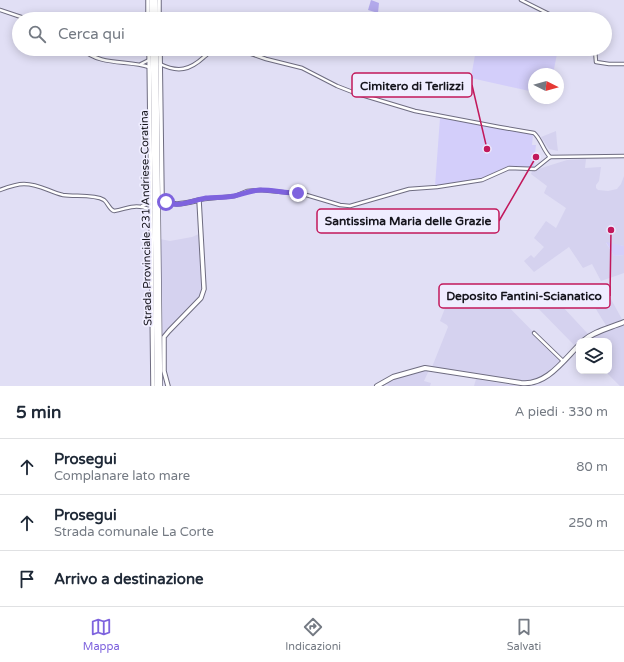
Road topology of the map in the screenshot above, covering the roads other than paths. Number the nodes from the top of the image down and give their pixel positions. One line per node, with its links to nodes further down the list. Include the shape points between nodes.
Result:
1 (148, 0): 7 (street)
2 (152, 0): 8 (highway)
3 (156, 0): 9 (highway)
4 (159, 0): 10 (street)
5 (521, 0): 11 (street)
6 (0, 10): 12 (street)
7 (148, 12)
8 (152, 12)
9 (156, 12)
10 (159, 12)
11 (545, 12)
12 (12, 14)
13 (91, 56): 22 (street)
14 (149, 56): 21 (street)
15 (152, 56): 42 (highway, Strada Provinciale 231 Andriese-Coratina)
16 (156, 56): 43 (highway, Strada Provinciale 231 Andriese-Coratina)
17 (160, 56): 23 (street)
18 (205, 56): 26 (street, via 189,68)
19 (257, 56): 29 (street, via 302,68 337,86 415,111 534,133)
20 (594, 56): 24 (street, via 598,63)
21 (149, 60): 22 (street); 25 (street)
22 (140, 64): 25 (street)
23 (160, 64): 26 (street); 27 (street)
24 (624, 64)
25 (149, 67): 32 (street)
26 (167, 68): 27 (street)
27 (160, 71): 31 (street, via 162,195 170,204)
28 (624, 156): 29 (street)
29 (550, 157): 31 (street, via 532,169 509,168 482,180 409,189 350,206 298,193 260,190)
30 (0, 190): 33 (street, via 17,184 31,184 62,195 103,200 114,211)
31 (199, 200): 44 (street, via 204,292 164,338 164,369)
32 (151, 202): 33 (street); 34 (street)
33 (142, 206): 34 (street)
34 (151, 210): 41 (street)
35 (624, 322): 37 (main road)
36 (534, 333): 39 (street)
37 (587, 338)
38 (576, 348): 39 (main road)
39 (563, 361): 40 (main road, via 545,378 532,384 425,368 397,375)
40 (379, 385)
41 (153, 386)
42 (157, 386)
43 (160, 386)
44 (168, 386)

